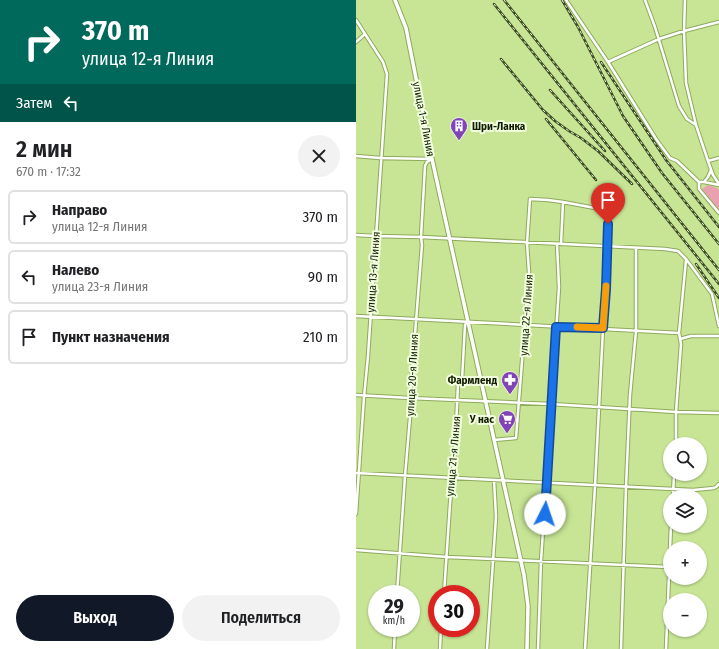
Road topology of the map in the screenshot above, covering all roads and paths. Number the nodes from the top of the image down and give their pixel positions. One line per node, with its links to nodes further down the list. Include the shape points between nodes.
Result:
1 (395, 0): 16 (main road, улица 1-я Линия, via 408,34)
2 (566, 0): 11 (street)
3 (645, 0): 9 (street)
4 (685, 0): 7 (street)
5 (356, 20): 8 (street, улица 13-я Линия)
6 (719, 22): 7 (street)
7 (684, 31): 9 (street); 12 (street, via 686,83)
8 (366, 35): 10 (street); 14 (street, улица 13-я Линия, via 384,62 387,74)
9 (659, 40): 11 (street); 12 (street, via 683,113)
10 (356, 42)
11 (608, 62): 19 (street, via 670,158 677,161)
12 (696, 125): 17 (street)
13 (356, 156): 14 (street)
14 (380, 158): 16 (street); 25 (street, улица 13-я Линия)
15 (719, 158): 17 (street)
16 (432, 159): 26 (street, улица 20-я Линия, via 425,166); 27 (main road, улица 1-я Линия)
17 (708, 161): 18 (street)
18 (711, 170): 20 (street); 21 (street)
19 (698, 182): 20 (street); 23 (street, via 700,189)
20 (704, 182): 21 (street)
21 (719, 184)
22 (563, 202): 28 (street, улица 22-я Линия, via 530,199); 30 (street); 31 (street, via 608,213)
23 (719, 213)
24 (356, 235): 25 (street)
25 (376, 236): 26 (street); 35 (street, улица 13-я Линия)
26 (421, 237): 27 (street); 36 (street, улица 20-я Линия)
27 (450, 239): 28 (street); 37 (main road, улица 21-я Линия)
28 (527, 243): 29 (street); 38 (street, улица 22-я Линия, via 529,272)
29 (557, 244): 30 (street); 40 (street, via 559,287)
30 (561, 244): 31 (street)
31 (607, 246): 32 (street); 41 (street)
32 (636, 248): 33 (street, via 678,251); 42 (street)
33 (686, 259): 39 (street, via 712,294); 43 (street)
34 (356, 316): 35 (street)
35 (370, 317): 36 (street); 47 (street, улица 13-я Линия)
36 (416, 319): 37 (street); 48 (street, улица 20-я Линия)
37 (468, 321): 38 (street); 49 (street, улица 21-я Линия, via 465,325 462,380 458,384); 50 (main road, улица 21-я Линия)
38 (525, 325): 40 (street); 51 (street, улица 22-я Линия)
39 (719, 326)
40 (556, 327): 41 (street); 52 (street)
41 (603, 328): 42 (street); 53 (street)
42 (636, 331): 43 (street); 54 (street)
43 (679, 333): 45 (street)
44 (719, 336): 45 (street, via 691,336)
45 (680, 339): 55 (street)
46 (356, 395): 47 (street)
47 (364, 395): 48 (street); 59 (street, улица 13-я Линия)
48 (410, 398): 49 (street); 60 (street, улица 20-я Линия)
49 (458, 400): 50 (street); 61 (street, улица 21-я Линия)
50 (486, 402): 51 (street); 58 (main road)
51 (519, 403): 52 (street); 58 (street, улица 22-я Линия, via 516,438)
52 (551, 404): 53 (street); 65 (street)
53 (599, 407): 54 (street); 67 (street)
54 (629, 409): 55 (street); 68 (street)
55 (676, 412): 56 (street); 57 (street)
56 (719, 413)
57 (676, 437)
58 (494, 440): 63 (main road)
59 (357, 473): 60 (street); 71 (street, улица 13-я Линия)
60 (405, 476): 61 (street); 73 (street, улица 20-я Линия)
61 (452, 478): 62 (street); 74 (street, улица 21-я Линия)
62 (494, 480): 63 (street); 75 (street)
63 (503, 480): 65 (street); 76 (main road)
64 (674, 481): 69 (street)
65 (547, 483): 67 (street); 77 (street)
66 (719, 484): 70 (street, via 714,488)
67 (595, 486): 68 (street); 78 (street)
68 (626, 487): 69 (street); 79 (street)
69 (673, 489)
70 (704, 489)
71 (356, 514)
72 (356, 550): 73 (street)
73 (399, 554): 74 (street); 81 (street, улица 20-я Линия)
74 (447, 557): 75 (street); 82 (street, улица 21-я Линия)
75 (494, 559): 76 (street); 88 (street)
76 (521, 560): 77 (street); 89 (main road, via 528,606)
77 (542, 561): 78 (street); 90 (street)
78 (590, 563): 79 (street); 91 (street)
79 (624, 565): 80 (street); 92 (street)
80 (663, 567)
81 (397, 585)
82 (445, 585)
83 (668, 585): 93 (street)
84 (395, 637): 86 (street)
85 (441, 637): 87 (street)
86 (394, 649)
87 (440, 649)
88 (487, 649)
89 (526, 649)
90 (538, 649)
91 (584, 649)
92 (621, 649)
93 (666, 649)

